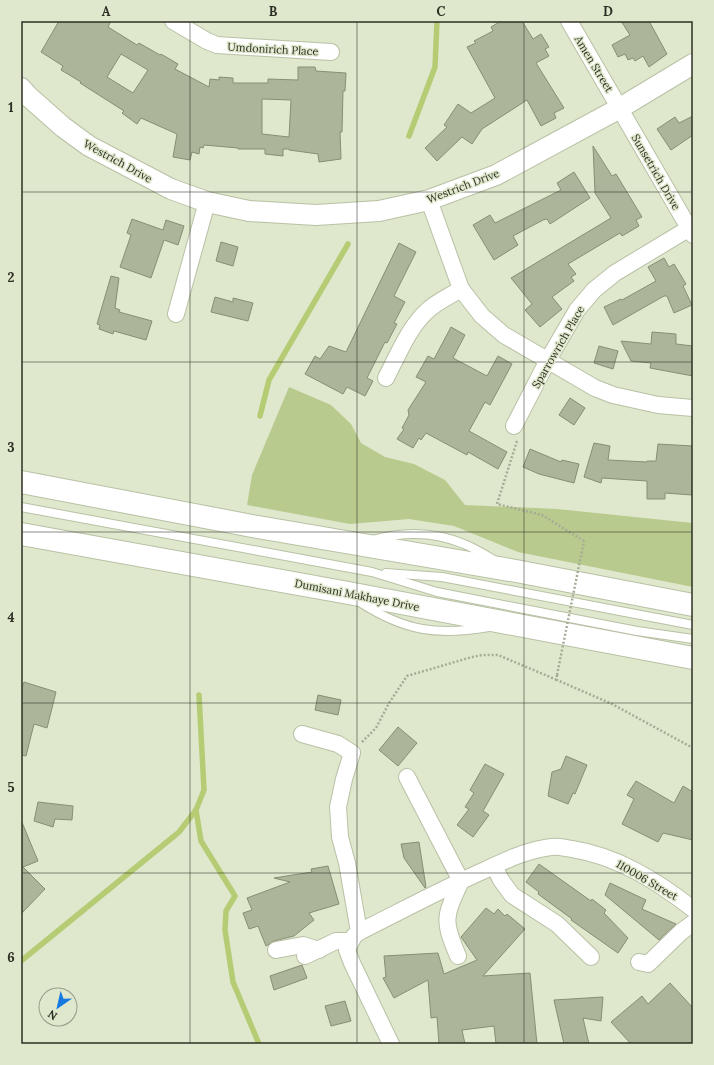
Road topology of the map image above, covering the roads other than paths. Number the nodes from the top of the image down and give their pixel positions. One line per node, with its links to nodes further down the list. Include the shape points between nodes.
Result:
1 (173, 21): 3 (street, Umdonirich Place, via 217,46)
2 (569, 21): 6 (street, Amen Street)
3 (330, 52)
4 (693, 64): 6 (street, Westrich Drive)
5 (21, 88): 8 (street, Westrich Drive, via 63,127 89,146 171,189)
6 (620, 108): 7 (street, Westrich Drive, via 496,175); 9 (street, Sunsetrich Drive)
7 (429, 200): 8 (street, Westrich Drive, via 378,211 316,215 249,211); 10 (street)
8 (207, 202): 11 (street)
9 (692, 230): 12 (street, Sparrowrich Place, via 615,273 594,290 577,310)
10 (461, 289): 12 (street, via 492,326); 13 (street, via 427,310 412,330)
11 (176, 314)
12 (548, 360): 14 (street, via 613,396 658,405); 15 (street, Sparrowrich Place)
13 (386, 378)
14 (693, 408)
15 (514, 426)
16 (21, 470): 18 (main road)
17 (21, 482): 18 (main road)
18 (124, 501): 22 (main road)
19 (21, 507): 21 (lane)
20 (21, 534): 25 (main road, Dumisani Makhaye Drive)
21 (372, 572): 23 (lane, via 442,577); 24 (lane, via 437,592 637,631)
22 (693, 605)
23 (693, 625)
24 (693, 639)
25 (693, 658)
26 (302, 734): 32 (street, via 338,744 352,753 338,807)
27 (407, 777): 29 (street)
28 (494, 866): 29 (street, 110006 Street); 30 (street, 110006 Street, via 526,852 552,846 582,851 634,869); 35 (street, via 512,895 557,924)
29 (461, 880): 32 (street, 110006 Street); 34 (street, via 448,911 447,923)
30 (693, 909)
31 (693, 923): 36 (street, via 648,964)
32 (355, 936): 33 (street, via 336,941 312,953 302,945); 37 (street, via 347,950)
33 (276, 950)
34 (458, 956)
35 (591, 957)
36 (639, 962)
37 (391, 1044)

